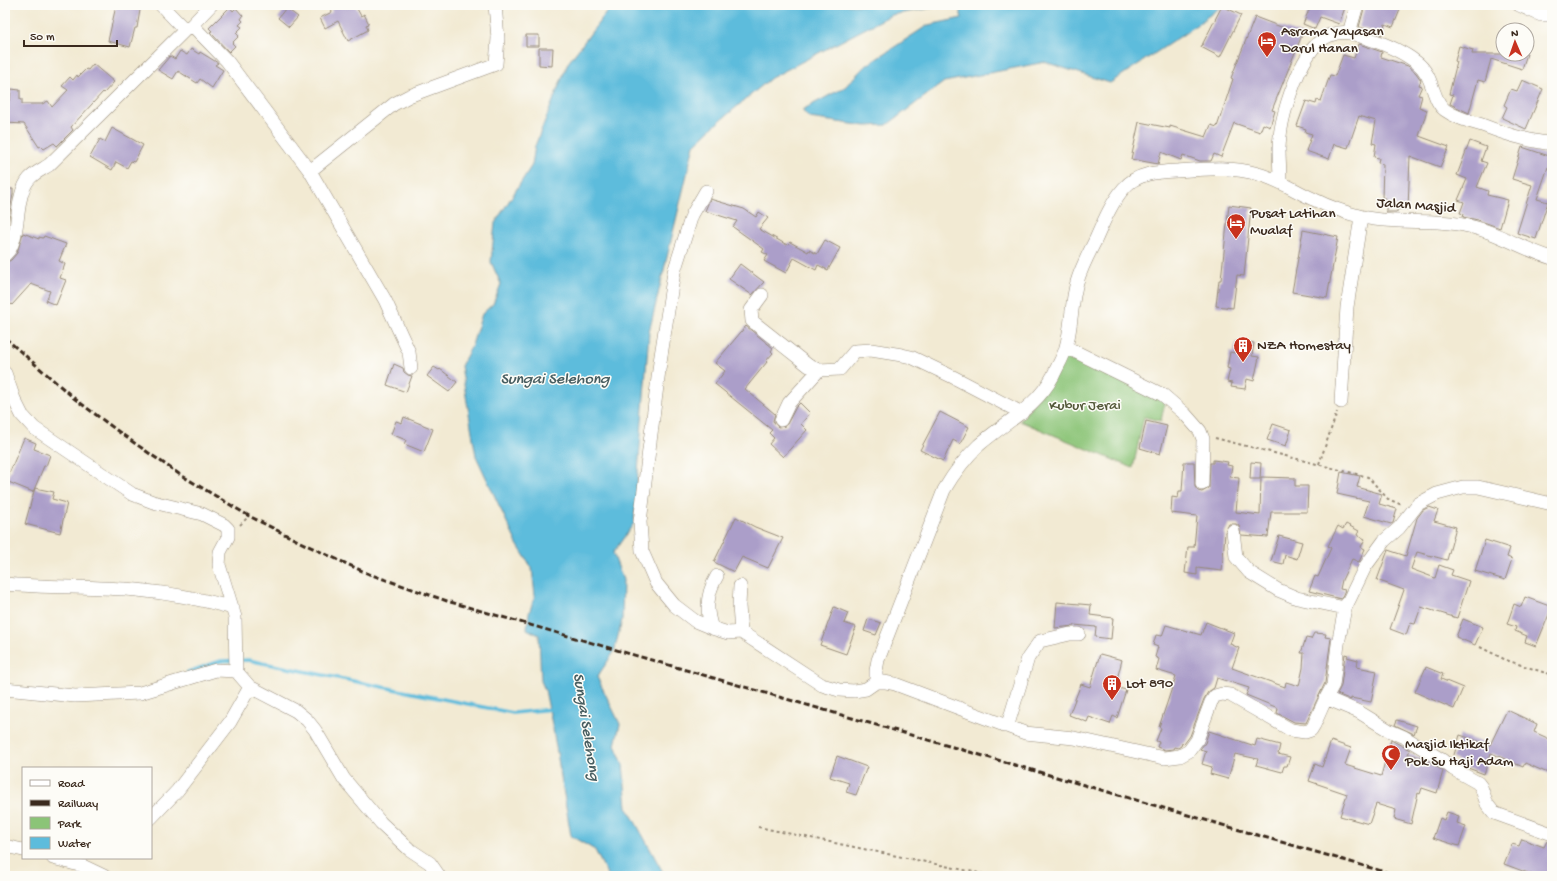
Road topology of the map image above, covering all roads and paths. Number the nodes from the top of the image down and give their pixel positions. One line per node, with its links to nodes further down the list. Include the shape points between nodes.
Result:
1 (161, 5): 7 (street)
2 (211, 5): 7 (street)
3 (495, 5): 10 (street, via 498,38 496,64 394,104)
4 (1357, 5): 8 (street)
5 (1519, 5): 6 (street, via 1541,15)
6 (1552, 15)
7 (189, 27): 10 (street, via 227,61); 14 (street, via 49,165 30,178 23,188 13,242)
8 (1350, 33): 9 (street, via 1392,48 1425,69 1438,102 1446,111 1462,119 1522,138); 11 (street, via 1326,37 1315,45 1306,58 1289,95 1283,117 1279,149)
9 (1552, 144)
10 (310, 171): 18 (street, via 385,300 409,352)
11 (1280, 182): 13 (street, Jalan Masjid, via 1312,199); 17 (street, Jalan Masjid, via 1257,174 1219,168 1160,172 1135,179 1125,187 1110,209 1081,270)
12 (706, 191): 35 (street, via 692,215 674,272 640,522 642,551 656,583 674,605 695,621)
13 (1361, 217): 15 (street, Jalan Masjid, via 1389,222 1464,225 1491,232); 21 (street, via 1348,307)
14 (5, 255)
15 (1552, 258)
16 (762, 295): 19 (street, via 751,310 752,321 809,366)
17 (1066, 347): 22 (street, Jalan Masjid, via 1052,378); 24 (street, via 1163,396 1185,414)
18 (411, 368)
19 (819, 370): 22 (street, via 840,369 855,351 902,355 946,374); 23 (street, via 789,403)
20 (5, 373): 33 (street, via 22,415 34,428 132,494 202,514 228,529 220,552 219,565)
21 (1341, 402): 25 (path)
22 (1022, 413): 41 (street, Jalan Masjid, via 966,457 944,490 878,660)
23 (781, 420)
24 (1202, 434): 25 (path); 26 (street)
25 (1319, 464): 28 (path, via 1368,477 1388,499)
26 (1202, 484)
27 (1552, 504): 28 (street, via 1478,487 1463,487 1428,498)
28 (1413, 510): 34 (street, via 1399,528 1384,541 1365,567)
29 (1233, 531): 34 (street, via 1236,557 1249,572 1292,596)
30 (718, 576): 35 (street, via 707,601 708,619)
31 (5, 584): 33 (street, via 136,590 212,602)
32 (740, 586): 36 (street)
33 (233, 608): 39 (street)
34 (1345, 608): 44 (street, via 1333,685)
35 (712, 628): 36 (street, via 728,633)
36 (741, 632): 41 (street, via 822,685 854,691 866,689)
37 (1079, 634): 45 (street, via 1040,641 1028,658 1009,721)
38 (1480, 647): 40 (path, via 1506,660)
39 (236, 664): 42 (street); 43 (street, via 140,693 75,696)
40 (1552, 675)
41 (876, 682): 45 (street, via 895,684)
42 (250, 687): 46 (street, via 230,722 177,791); 53 (street, via 296,711 307,720 344,779 381,823 430,864)
43 (5, 689)
44 (1326, 698): 45 (street, via 1311,730 1305,732 1291,730 1230,695 1215,696 1193,746 1185,754 1164,758 1074,738 1025,733); 48 (street, via 1359,712 1478,782 1487,804 1494,813)
45 (1004, 726)
46 (152, 817)
47 (758, 827): 54 (path)
48 (1552, 834)
49 (5, 846): 50 (street)
50 (22, 850)
51 (57, 859): 52 (street, via 83,866)
52 (104, 876)
53 (439, 876)
54 (993, 876)

